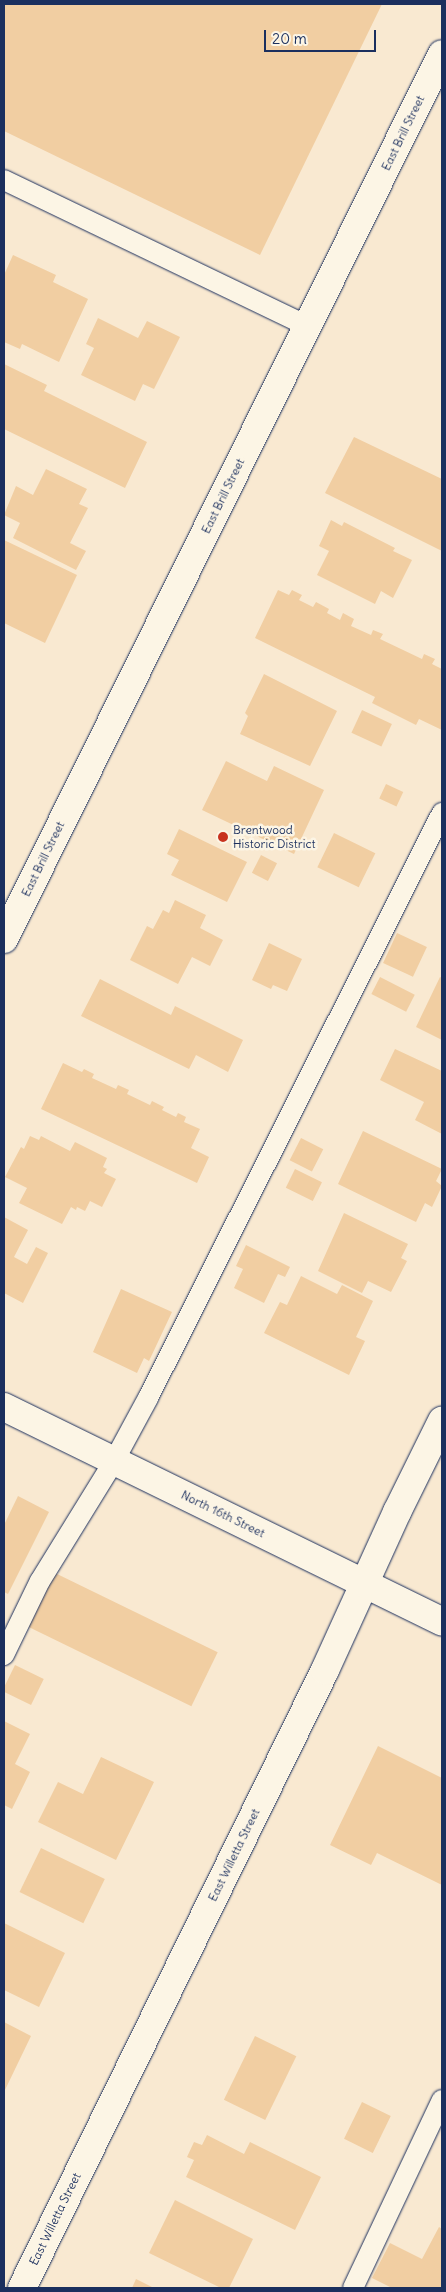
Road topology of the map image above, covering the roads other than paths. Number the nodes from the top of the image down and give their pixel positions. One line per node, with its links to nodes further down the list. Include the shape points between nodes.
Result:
1 (442, 54): 3 (street, East Brill Street)
2 (4, 180): 3 (lane)
3 (307, 326): 5 (street, East Brill Street)
4 (442, 813): 8 (lane, via 198,1302)
5 (4, 939)
6 (4, 1406): 8 (street, North 16th Street)
7 (442, 1421): 9 (street, East Willetta Street)
8 (114, 1461): 9 (street, North 16th Street); 11 (lane, via 40,1581)
9 (364, 1584): 10 (street, North 16th Street); 13 (street, East Willetta Street)
10 (442, 1622)
11 (4, 1655)
12 (442, 2100): 14 (lane)
13 (22, 2288)
14 (353, 2288)

